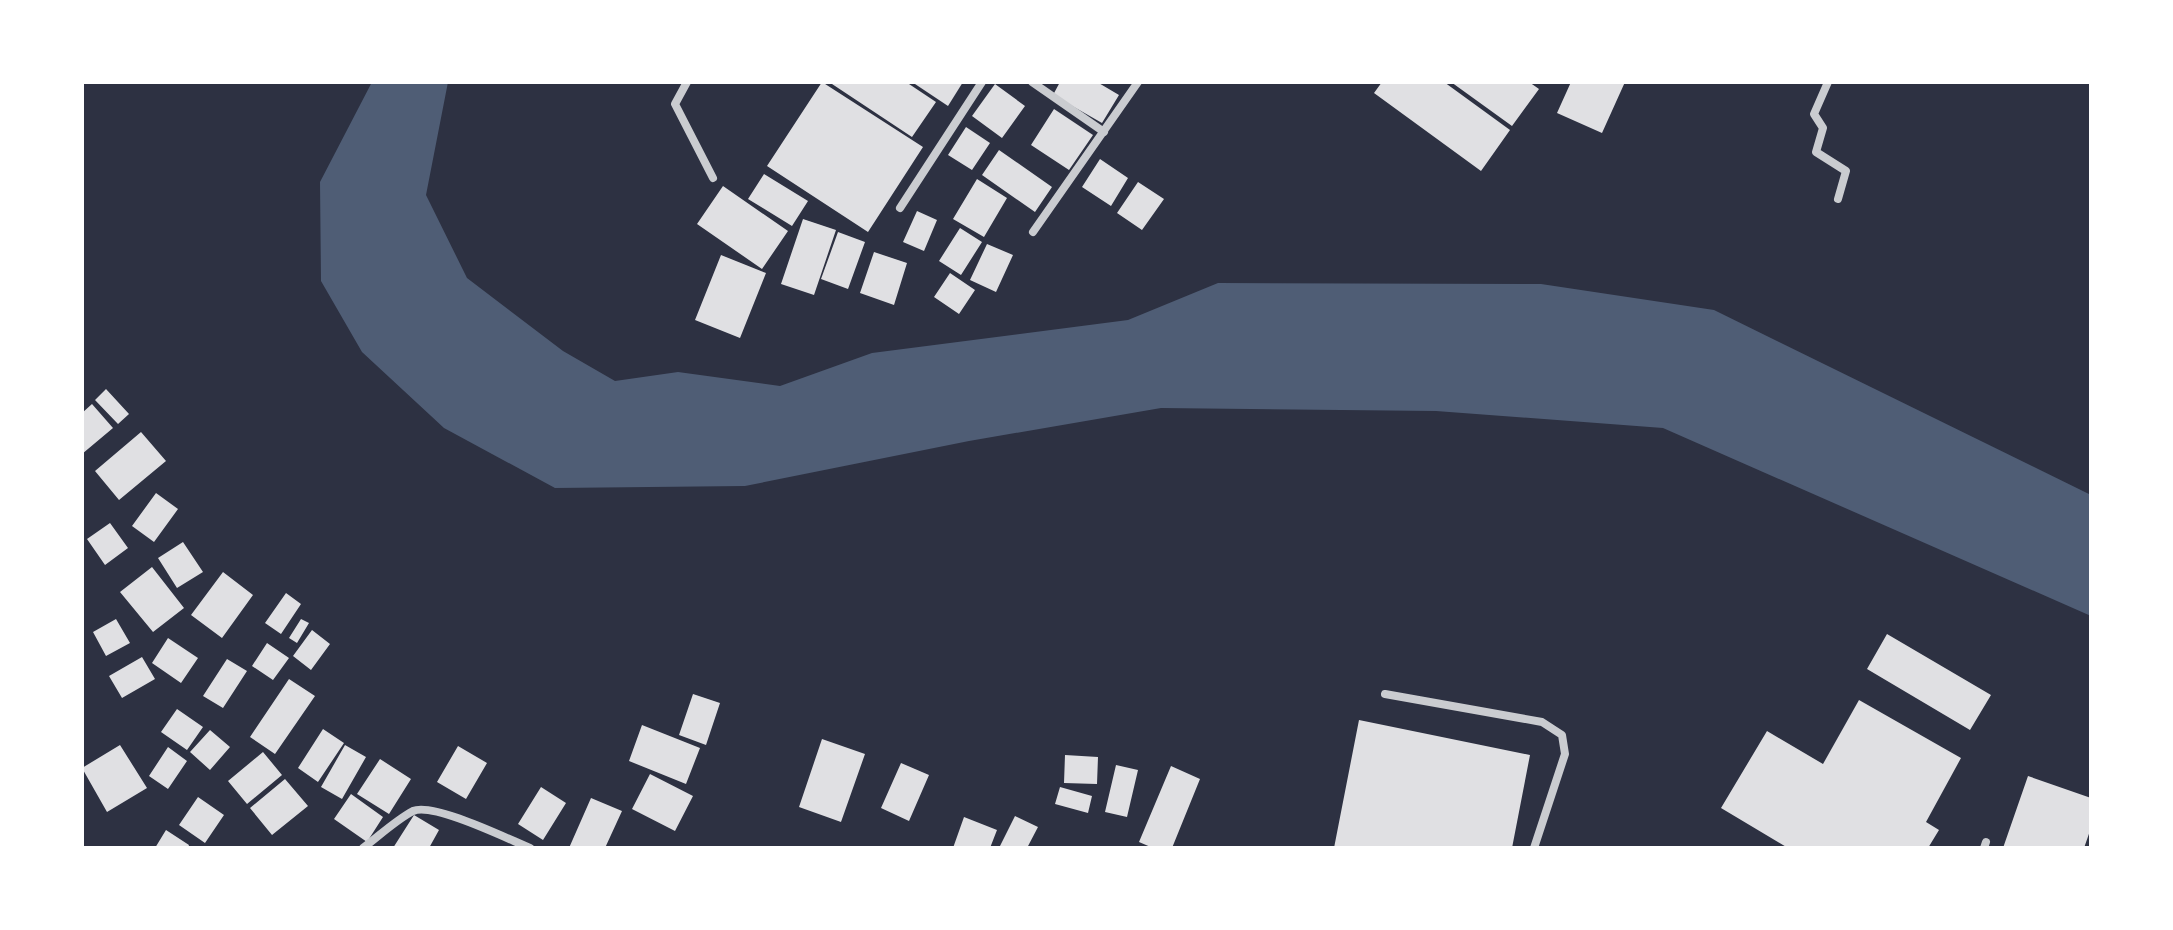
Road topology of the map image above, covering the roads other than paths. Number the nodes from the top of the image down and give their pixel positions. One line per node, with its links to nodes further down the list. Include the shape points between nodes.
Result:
1 (687, 82): 7 (street, via 675,104)
2 (982, 82): 9 (street)
3 (1032, 82): 6 (street)
4 (1138, 82): 6 (street)
5 (1828, 82): 8 (street, via 1814,114 1823,128 1816,152 1846,171)
6 (1104, 132): 10 (street)
7 (713, 178)
8 (1838, 199)
9 (900, 208)
10 (1033, 232)
11 (1385, 694): 14 (street, via 1542,722 1562,735 1565,754)
12 (363, 848): 13 (street, via 415,810 426,809)
13 (530, 848)
14 (1534, 848)

